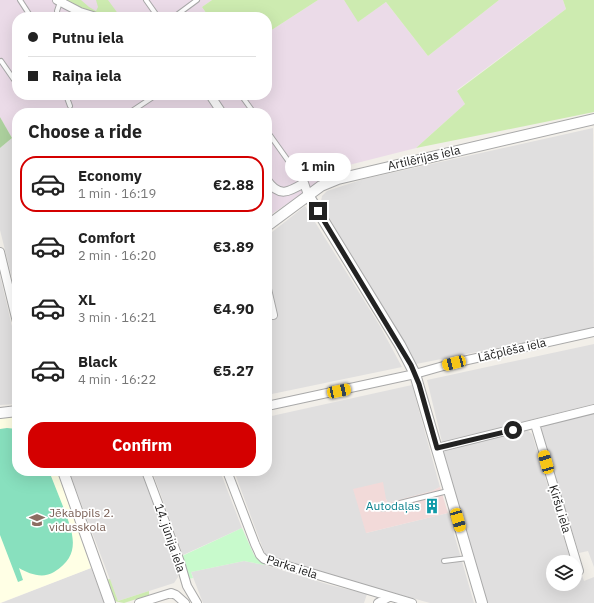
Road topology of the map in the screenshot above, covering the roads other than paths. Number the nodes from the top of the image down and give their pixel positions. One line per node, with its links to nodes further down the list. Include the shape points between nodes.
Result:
1 (20, 0): 5 (lane)
2 (146, 0): 8 (lane)
3 (197, 0): 9 (lane)
4 (59, 1): 6 (lane); 7 (street)
5 (28, 12)
6 (57, 12)
7 (78, 12)
8 (154, 12)
9 (181, 12)
10 (1, 61): 11 (lane)
11 (12, 77)
12 (68, 100): 14 (lane)
13 (149, 100): 15 (lane)
14 (70, 106)
15 (137, 108)
16 (594, 119): 20 (street, Artilērijas iela, via 348,175 329,182)
17 (272, 138): 18 (lane)
18 (304, 184): 19 (street, via 284,193 277,191); 20 (street)
19 (272, 186)
20 (308, 195): 21 (street, Artilērijas iela); 27 (street)
21 (272, 222)
22 (0, 252): 23 (street)
23 (12, 301)
24 (272, 308): 25 (street)
25 (274, 316)
26 (594, 332): 27 (street, Lāčplēša iela)
27 (416, 374): 28 (street, Lāčplēša iela); 33 (street)
28 (272, 405)
29 (594, 409): 32 (street)
30 (12, 412): 31 (street)
31 (0, 413)
32 (534, 424): 33 (street); 39 (street, Ķiršu iela)
33 (437, 448): 37 (street)
34 (65, 476): 43 (street)
35 (148, 476): 46 (street, 14. jūnija iela, via 187,586)
36 (229, 476): 42 (street, Parka iela, via 255,544 264,559)
37 (450, 491): 38 (lane); 40 (street)
38 (383, 509)
39 (574, 555)
40 (468, 558): 41 (lane); 49 (street)
41 (444, 561)
42 (390, 600): 47 (street); 48 (street, Parka iela)
43 (110, 603)
44 (139, 603): 45 (street, via 171,593)
45 (185, 603)
46 (197, 603)
47 (378, 603)
48 (412, 603)
49 (482, 603)

